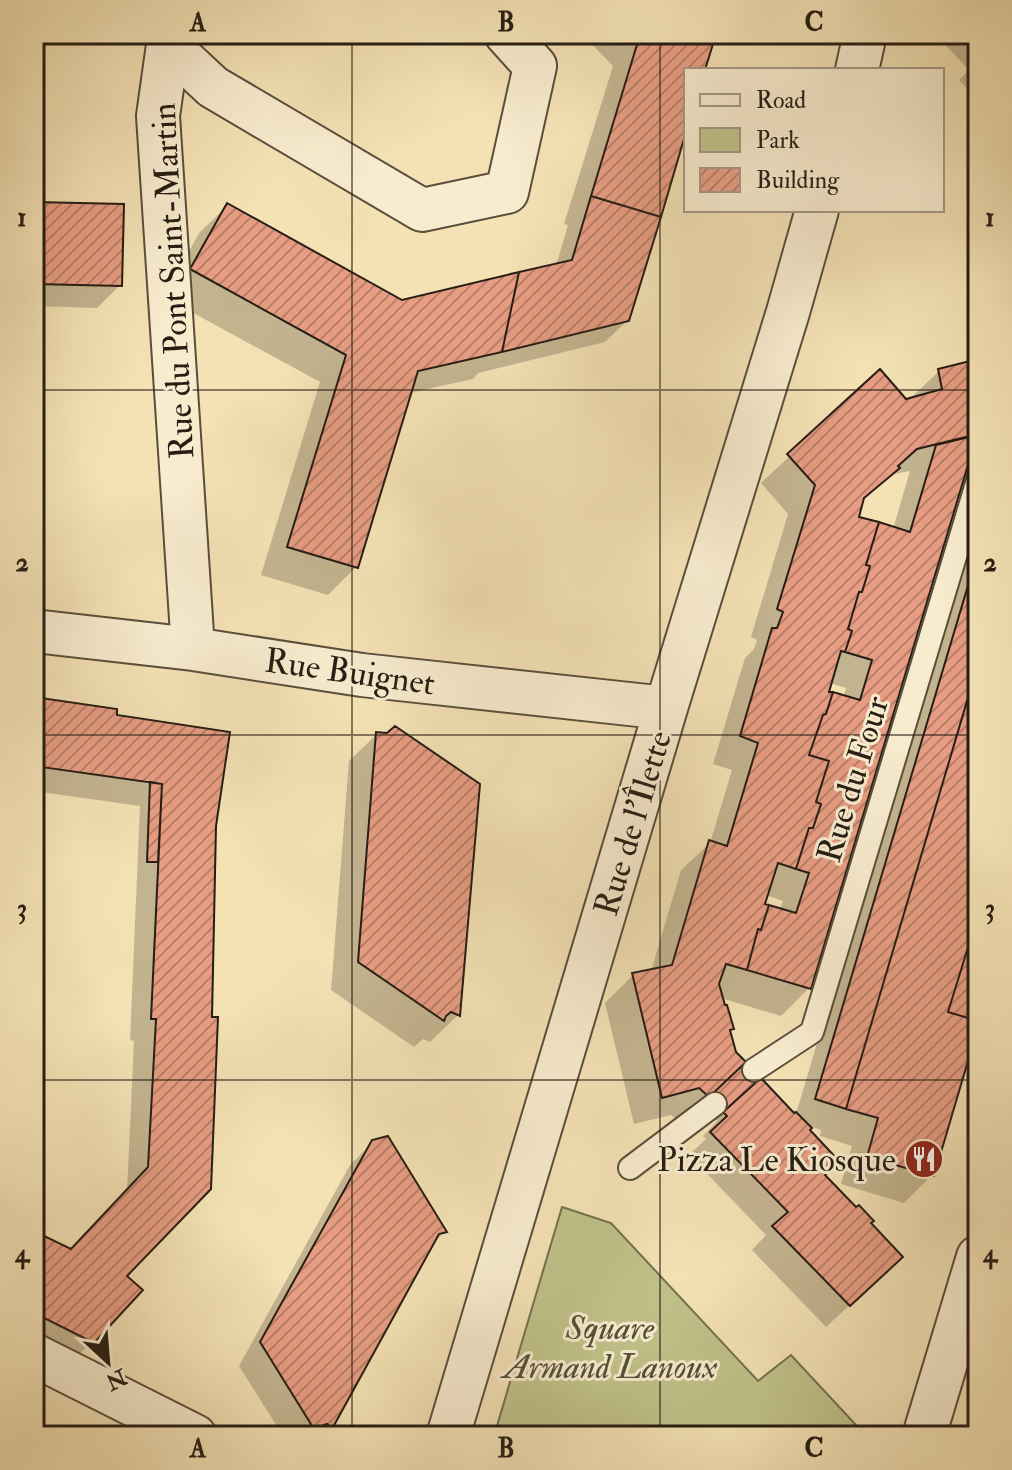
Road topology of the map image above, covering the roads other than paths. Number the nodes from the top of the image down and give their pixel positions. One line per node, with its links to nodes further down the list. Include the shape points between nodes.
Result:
1 (506, 34): 3 (street, Rue du Pont Saint-Martin, via 535,66 507,192 422,210 213,87)
2 (865, 34): 4 (street)
3 (170, 40): 8 (street, Rue du Pont Saint-Martin, via 158,116)
4 (857, 68)
5 (816, 212): 9 (street, Rue de l'Îlette)
6 (978, 480): 10 (lane, Rue du Four, via 812,1032)
7 (34, 631): 8 (street, Rue Buignet)
8 (193, 649): 9 (street, Rue Buignet, via 362,675)
9 (666, 708): 16 (street, Rue de l'Îlette)
10 (754, 1070)
11 (715, 1104): 12 (lane)
12 (630, 1168)
13 (978, 1257): 17 (street)
14 (34, 1355): 15 (street)
15 (195, 1436)
16 (448, 1436)
17 (924, 1436)

